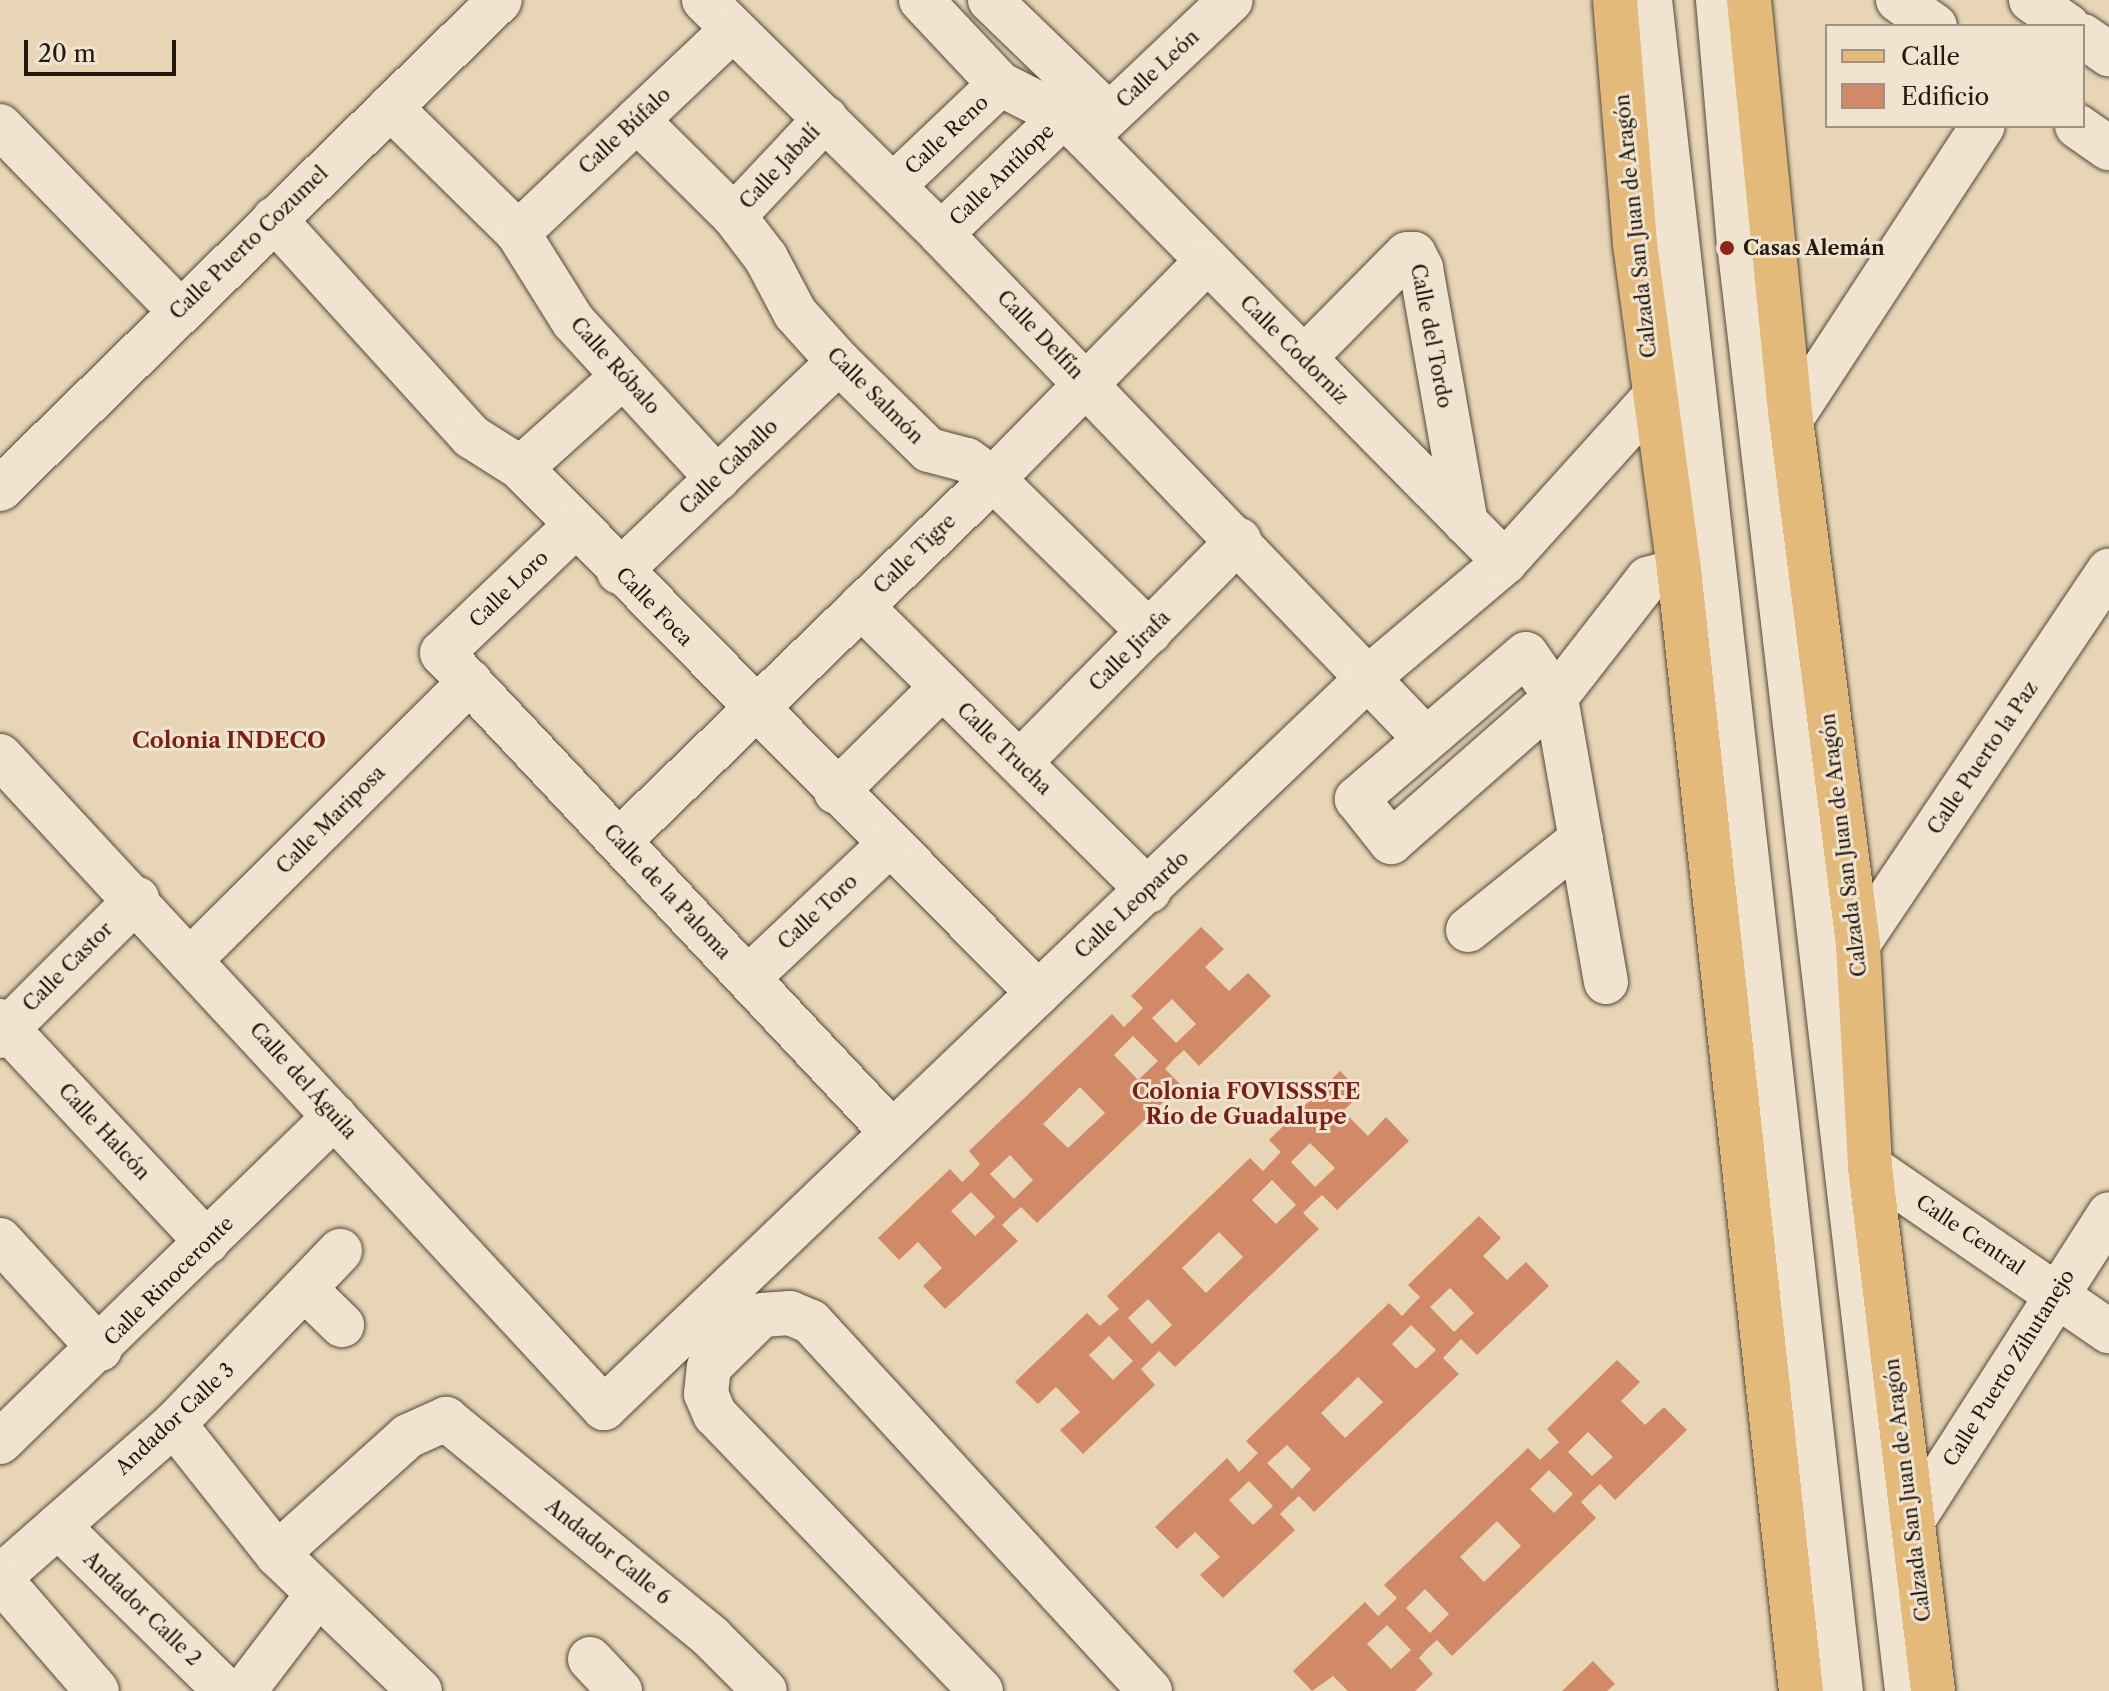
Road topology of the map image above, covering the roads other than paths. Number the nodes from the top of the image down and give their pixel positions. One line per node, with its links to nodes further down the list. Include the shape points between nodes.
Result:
1 (500, 0): 15 (street, Calle Puerto Cozumel)
2 (921, 0): 14 (street)
3 (990, 0): 18 (street, Calle Codorniz)
4 (1615, 0): 34 (main road, Calzada San Juan de Aragón)
5 (1650, 0): 100 (street)
6 (1718, 0): 101 (street, via 1739,243)
7 (1749, 0): 35 (main road, Calzada San Juan de Aragón)
8 (1898, 0): 11 (street)
9 (1213, 6): 18 (street, Calle León)
10 (719, 14): 16 (street, Calle Delfín); 17 (street, Calle Búfalo)
11 (1932, 24)
12 (2085, 37): 13 (street)
13 (2109, 54)
14 (1000, 84): 18 (street); 23 (street, Calle Reno)
15 (390, 107): 25 (street, Calle Puerto Cozumel); 26 (street, Calle Róbalo)
16 (826, 118): 23 (street, Calle Delfín); 24 (street, Calle Jabalí)
17 (637, 120): 24 (street, Calle Salmón); 26 (street, Calle Búfalo)
18 (1086, 123): 27 (street, Calle Antílope); 28 (street, Calle Codorniz)
19 (0, 126): 29 (street)
20 (1982, 128): 35 (street)
21 (2080, 128): 22 (street)
22 (2109, 148)
23 (894, 185): 27 (street, Calle Delfín)
24 (734, 216): 31 (street, Calle Salmón, via 766,258 795,313)
25 (274, 219): 29 (street, Calle Puerto Cozumel); 36 (street, Calle Foca, via 472,437)
26 (518, 233): 32 (street, Calle Róbalo, via 573,321)
27 (941, 234): 33 (street, Calle Delfín)
28 (1205, 263): 30 (street, Calle Codorniz); 33 (street, Calle Tigre)
29 (179, 310): 39 (street, Calle Puerto Cozumel)
30 (1304, 358): 40 (street, Calle Codorniz); 40 (street, Calle del Tordo, via 1407,254 1414,254 1421,268)
31 (839, 362): 37 (street, Calle Caballo); 38 (street, Calle Salmón, via 929,450 967,460)
32 (623, 376): 36 (street); 37 (street, Calle Róbalo)
33 (1088, 384): 38 (street, Calle Tigre); 42 (street, Calle Delfín)
34 (1654, 397): 43 (street, Calle Leopardo); 44 (main road, Calzada San Juan de Aragón)
35 (1791, 419): 64 (main road, Calzada San Juan de Aragón)
36 (521, 468): 41 (street, Calle Foca)
37 (718, 479): 46 (street, Calle Caballo)
38 (993, 479): 47 (street, Calle Tigre); 48 (street, Calle Salmón)
39 (0, 489)
40 (1466, 523): 43 (street, Calle Codorniz)
41 (576, 525): 46 (street, Calle Foca); 49 (street, Calle Loro)
42 (1239, 540): 48 (street, Calle Jirafa); 50 (street, Calle Delfín)
43 (1505, 562): 50 (street, Calle Leopardo)
44 (1679, 570): 52 (street, via 1648,579); 99 (main road, Calzada San Juan de Aragón)
45 (2109, 571): 64 (street, Calle Puerto la Paz)
46 (619, 572): 53 (street, Calle Foca)
47 (861, 606): 51 (street, Calle Trucha); 53 (street, Calle Tigre)
48 (1149, 632): 56 (street, Calle Jirafa)
49 (456, 667): 59 (street, Calle de la Paloma); 65 (street, Calle Mariposa)
50 (1369, 677): 54 (street, Calle Delfín); 61 (street, Calle Leopardo)
51 (941, 688): 56 (street, Calle Trucha); 57 (street)
52 (1556, 697): 54 (street, via 1526,654); 54 (street, via 1391,842 1357,799); 58 (street)
53 (755, 711): 57 (street, Calle Foca); 59 (street, Calle Tigre)
54 (1424, 737)
55 (0, 756): 62 (street, Calle del Águila)
56 (1020, 762): 61 (street, Calle Trucha)
57 (836, 792): 60 (street, Calle Foca)
58 (1581, 839): 63 (street); 67 (street)
59 (619, 841): 66 (street, Calle de la Paloma)
60 (889, 845): 66 (street, Calle Toro); 68 (street, Calle Foca)
61 (1149, 891): 68 (street, Calle Leopardo)
62 (137, 899): 65 (street, Calle del Águila); 69 (street, Calle Castor)
63 (1468, 930)
64 (1858, 944): 72 (main road, Calzada San Juan de Aragón)
65 (192, 958): 70 (street, Calle del Águila)
66 (748, 978): 71 (street, Calle de la Paloma)
67 (1606, 982)
68 (1038, 993): 71 (street, Calle Leopardo)
69 (2, 1029): 75 (street, Calle Halcón)
70 (335, 1116): 75 (street, Calle Rinoceronte); 82 (street, Calle del Águila)
71 (891, 1131): 82 (street, Calle Leopardo)
72 (1870, 1167): 78 (street, Calle Central); 85 (main road, Calzada San Juan de Aragón)
73 (2109, 1214): 78 (street, Calle Puerto Zihutanejo)
74 (0, 1240): 81 (street)
75 (207, 1242): 81 (street, Calle Rinoceronte)
76 (340, 1251): 77 (street, Andador Calle 3)
77 (307, 1291): 79 (street); 83 (street, Andador Calle 3)
78 (2056, 1294): 80 (street, Calle Central); 85 (street, Calle Puerto Zihutanejo)
79 (342, 1325)
80 (2109, 1331)
81 (100, 1349): 84 (street, Calle Rinoceronte)
82 (604, 1408)
83 (174, 1424): 86 (street, Andador Calle 3); 87 (street)
84 (0, 1442)
85 (1911, 1523): 102 (main road, Calzada San Juan de Aragón)
86 (58, 1526): 88 (street, Andador Calle 3); 92 (street, Andador Calle 2)
87 (277, 1554): 89 (street); 96 (street, Andador Calle 6, via 408,1436 446,1419 711,1637)
88 (6, 1560): 91 (street)
89 (318, 1594): 93 (street); 94 (street)
90 (590, 1659): 95 (street)
91 (97, 1691)
92 (226, 1691)
93 (244, 1691)
94 (420, 1691)
95 (620, 1691)
96 (765, 1691)
97 (981, 1691): 98 (street, via 715,1415 706,1394 709,1367 762,1315 790,1313 811,1322)
98 (1150, 1691)
99 (1801, 1691)
100 (1841, 1691)
101 (1907, 1691)
102 (1933, 1691)

